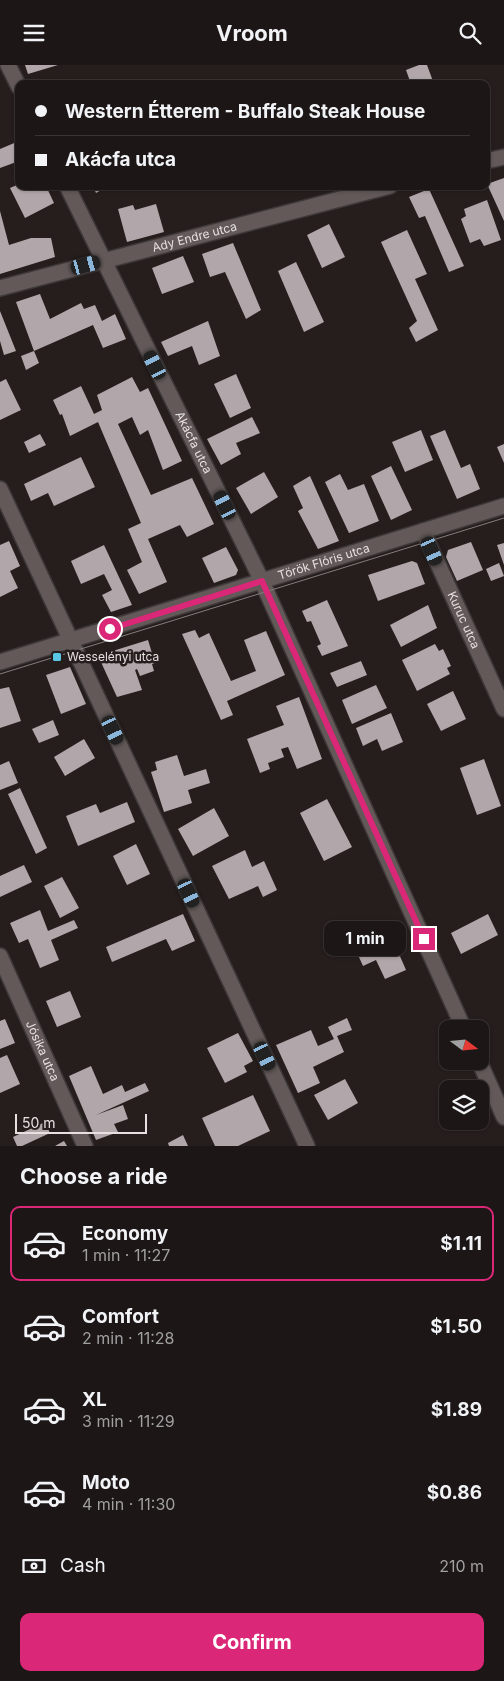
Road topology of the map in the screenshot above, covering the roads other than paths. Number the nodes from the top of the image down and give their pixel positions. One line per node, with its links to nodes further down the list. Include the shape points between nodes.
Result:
1 (8, 65): 2 (street)
2 (16, 80)
3 (504, 157): 4 (street)
4 (490, 160)
5 (69, 190): 7 (street, Akácfa utca)
6 (374, 190): 7 (street, Ady Endre utca)
7 (103, 260): 8 (street, Ady Endre utca); 12 (street, Akácfa utca)
8 (0, 288)
9 (0, 489): 13 (street)
10 (504, 507): 11 (street, Török Flóris utca)
11 (423, 531): 12 (street, Török Flóris utca); 15 (street, Kuruc utca)
12 (262, 581): 13 (street, Török Flóris utca); 17 (street, Akácfa utca)
13 (72, 641): 14 (street, Török Flóris utca); 21 (street)
14 (0, 662)
15 (504, 709)
16 (0, 955): 20 (street, Jósika utca)
17 (460, 1020)
18 (483, 1070): 19 (street)
19 (504, 1117)
20 (85, 1146)
21 (307, 1146)

